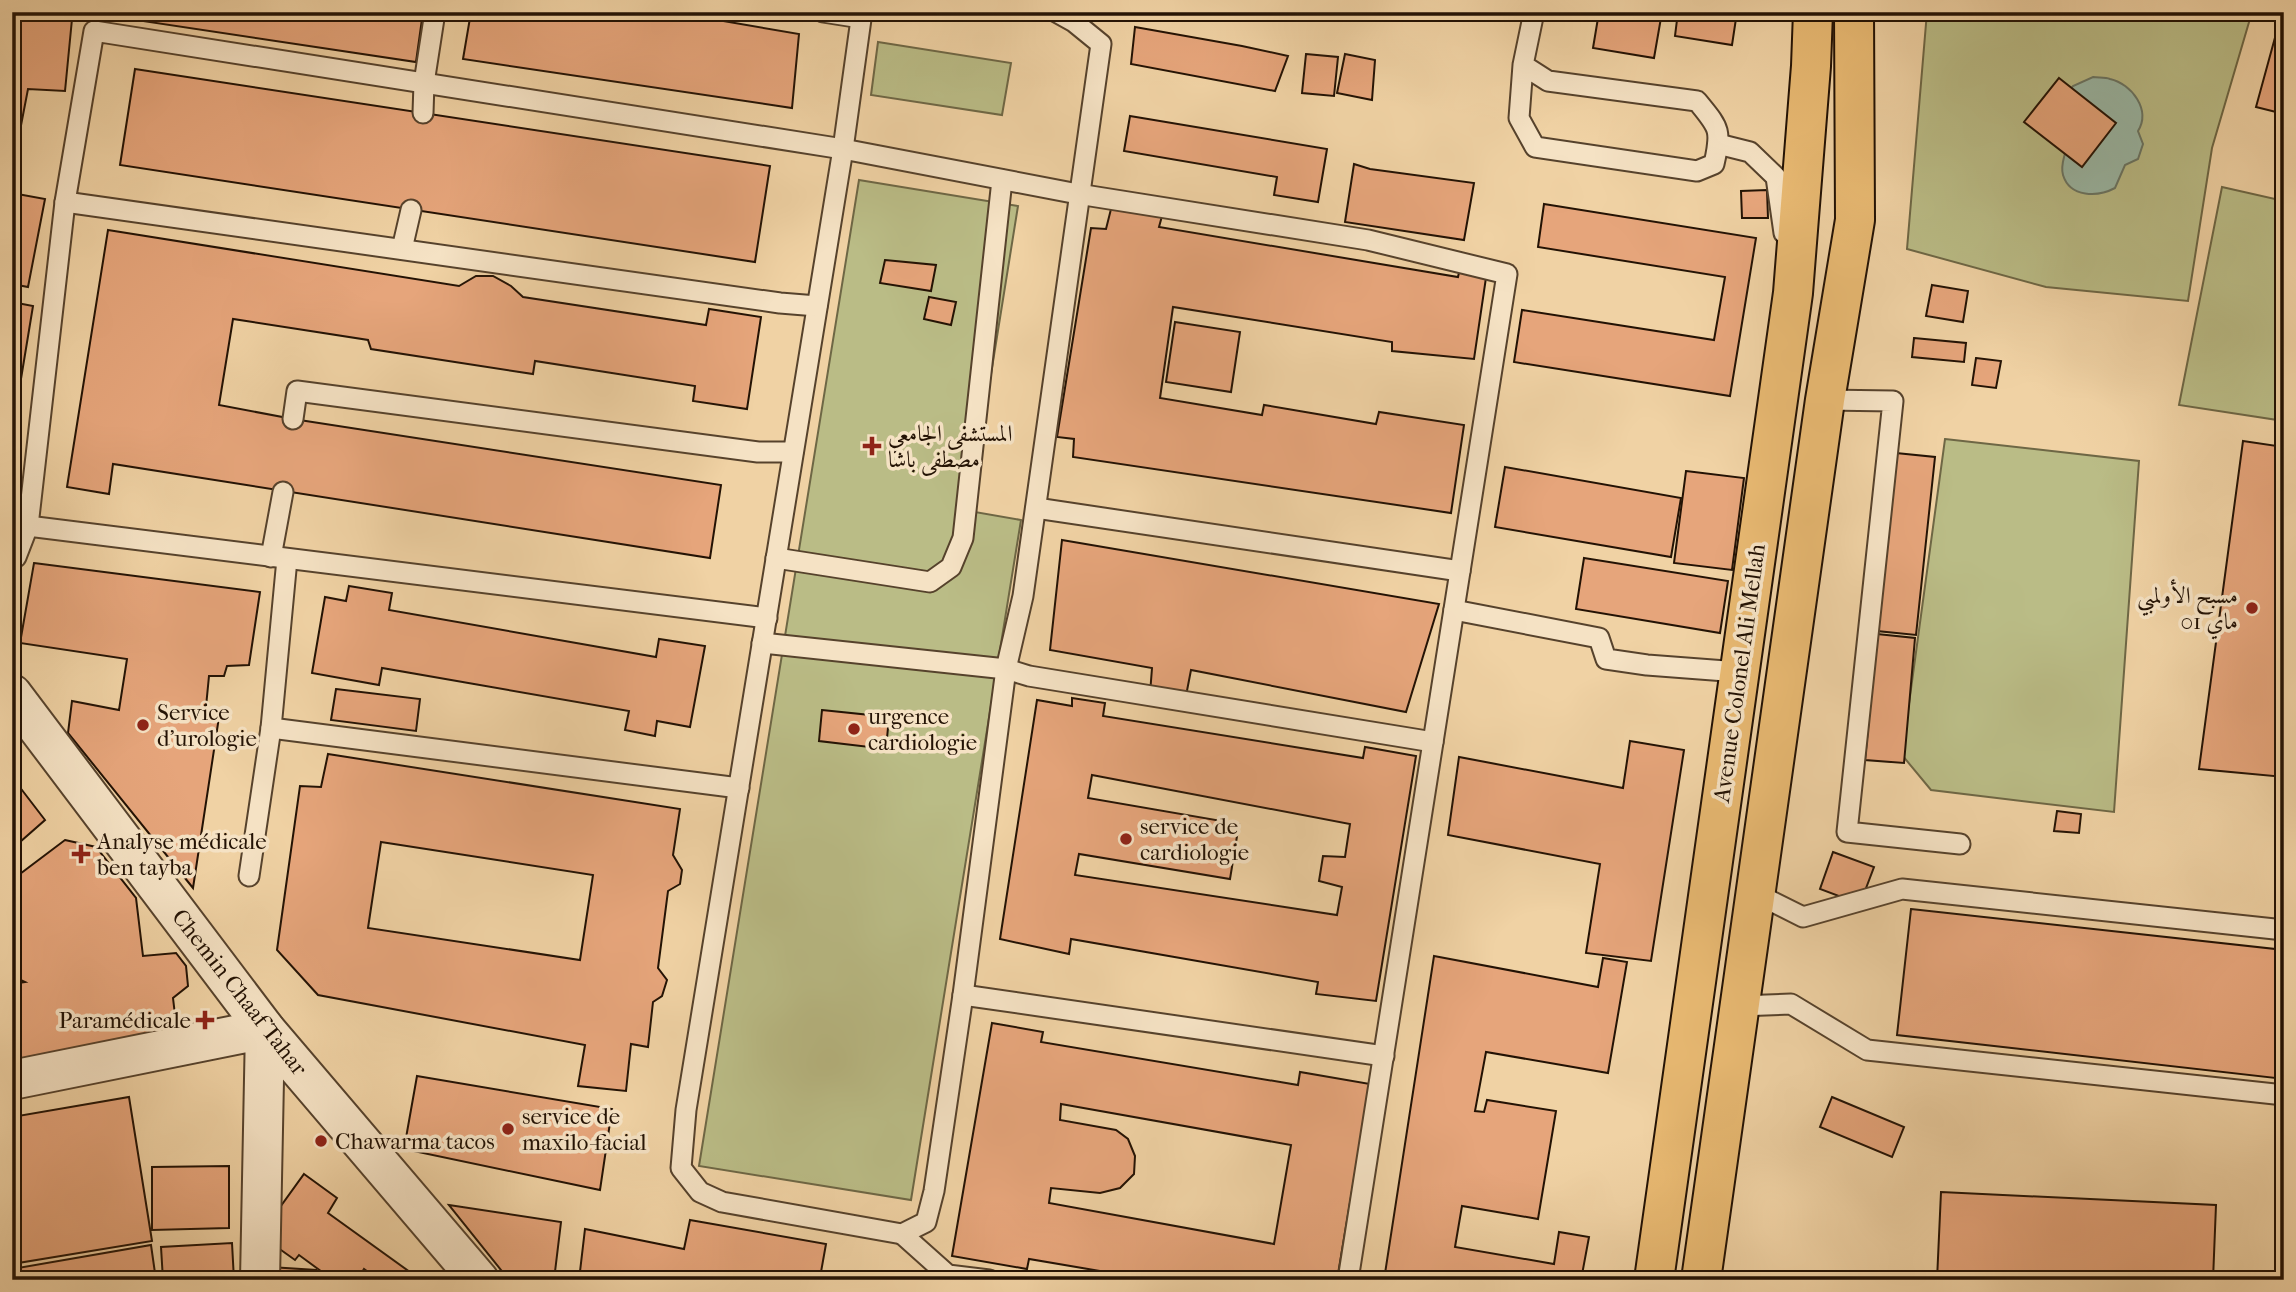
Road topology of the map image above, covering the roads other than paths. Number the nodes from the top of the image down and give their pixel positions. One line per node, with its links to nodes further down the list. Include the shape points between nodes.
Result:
1 (435, 12): 11 (lane)
2 (822, 12): 7 (lane)
3 (1056, 12): 8 (lane)
4 (1534, 12): 10 (lane)
5 (1813, 12): 20 (highway, Avenue Colonel Ali Mellah)
6 (1854, 12): 22 (highway, Avenue Colonel Ali Mellah, via 1854,220)
7 (863, 14): 14 (lane)
8 (1074, 17): 16 (lane, via 1101,44)
9 (94, 22): 11 (lane); 17 (lane)
10 (1523, 65): 13 (lane, via 1548,80 1697,101 1718,127); 13 (lane, via 1519,118 1535,146 1698,171 1714,164)
11 (424, 83): 12 (lane); 14 (lane)
12 (423, 113)
13 (1718, 144): 20 (lane, via 1750,152 1776,177)
14 (843, 149): 15 (lane); 21 (lane)
15 (1002, 180): 16 (lane); 30 (lane, via 963,538 951,567 930,582)
16 (1079, 194): 26 (lane); 31 (lane, via 1368,240 1507,274)
17 (65, 202): 19 (lane); 27 (lane)
18 (411, 210): 19 (lane)
19 (402, 249): 21 (lane)
20 (1793, 293): 36 (highway, Avenue Colonel Ali Mellah)
21 (817, 306): 24 (lane)
22 (1825, 400): 41 (lane, via 1893,401 1847,832); 43 (highway, Avenue Colonel Ali Mellah)
23 (293, 419): 24 (lane, via 297,391 758,452)
24 (793, 452): 30 (lane)
25 (283, 492): 29 (lane)
26 (1036, 508): 31 (lane); 35 (lane)
27 (29, 526): 28 (lane); 29 (lane)
28 (16, 557)
29 (279, 558): 33 (lane); 38 (lane)
30 (776, 558): 33 (lane)
31 (1460, 570): 32 (lane)
32 (1454, 610): 36 (lane, via 1599,638 1606,659); 39 (lane)
33 (767, 618): 34 (lane)
34 (762, 643): 35 (lane); 40 (lane)
35 (1006, 669): 39 (lane); 45 (lane)
36 (1739, 672): 56 (highway, Avenue Colonel Ali Mellah)
37 (12, 694): 47 (street, Chemin Chaaf Tahar)
38 (271, 728): 40 (lane); 42 (lane)
39 (1433, 742): 48 (lane)
40 (739, 788): 51 (lane, via 686,1110 681,1168 700,1192 722,1202)
41 (1961, 844)
42 (249, 876)
43 (1755, 893): 44 (lane, via 1803,917 1902,889); 46 (highway, Avenue Colonel Ali Mellah)
44 (2284, 930)
45 (963, 995): 48 (lane); 51 (lane, via 934,1191 926,1222)
46 (1739, 1006): 50 (lane, via 1791,1004 1867,1050); 57 (highway, Avenue Colonel Ali Mellah)
47 (265, 1029): 49 (street); 52 (street); 53 (street, Chemin Chaaf Tahar)
48 (1384, 1056): 55 (lane)
49 (12, 1080)
50 (2284, 1095)
51 (902, 1234): 54 (lane, via 948,1275)
52 (260, 1280)
53 (479, 1280)
54 (989, 1280)
55 (1348, 1280)
56 (1654, 1280)
57 (1701, 1280)

